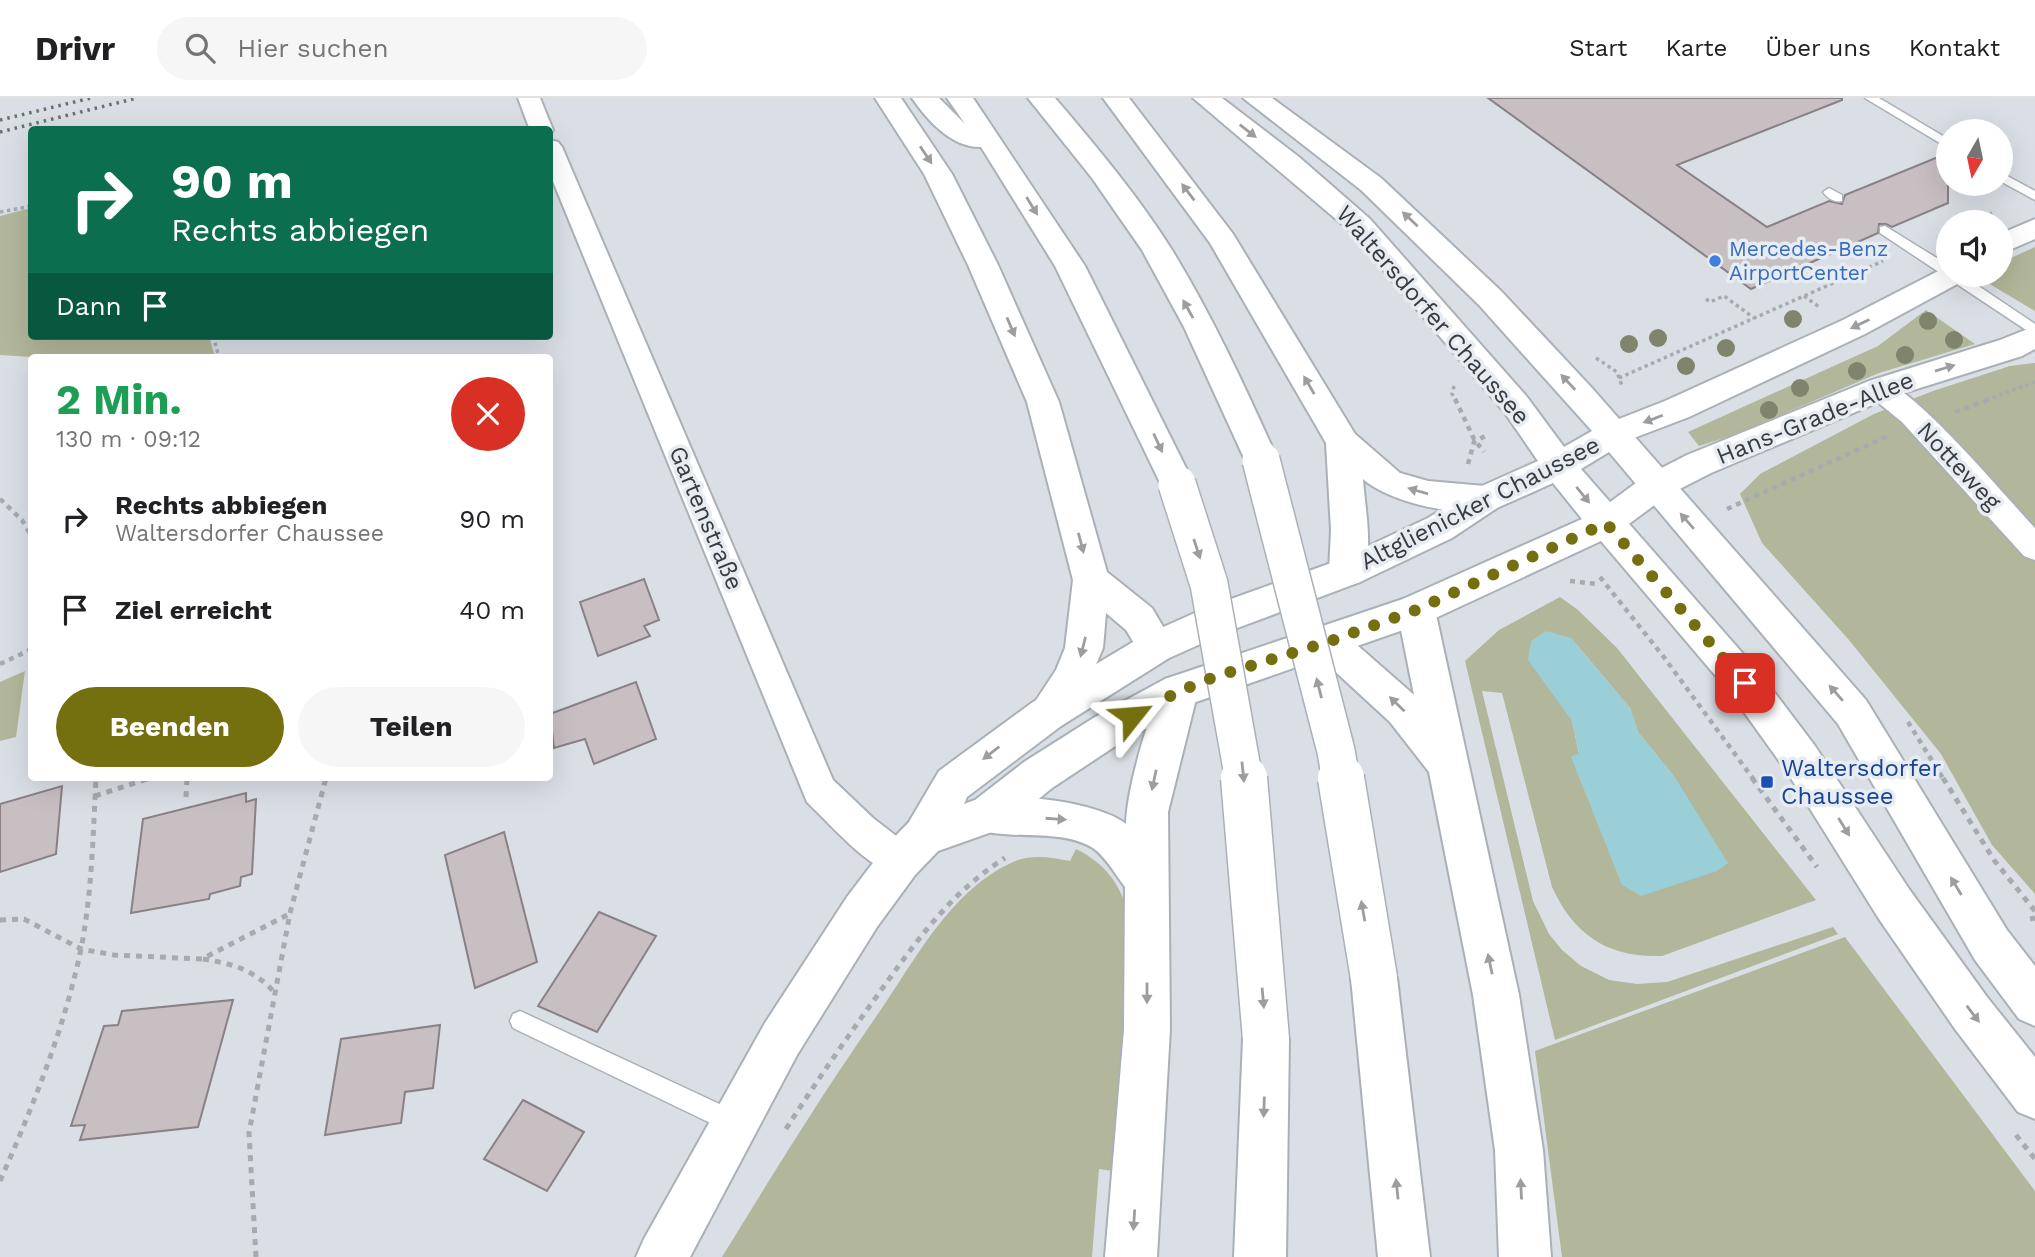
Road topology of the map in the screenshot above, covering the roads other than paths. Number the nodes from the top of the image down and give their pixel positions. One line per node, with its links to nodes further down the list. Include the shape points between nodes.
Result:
1 (529, 98): 11 (street)
2 (888, 98): 34 (main road, one-way to 34, via 938,174 1043,402)
3 (925, 98): 14 (main road, via 951,127)
4 (960, 98): 14 (main road)
5 (1041, 98): 13 (main road)
6 (1064, 98): 13 (main road)
7 (1116, 98): 27 (main road, one-way to 7, via 1223,240)
8 (1206, 98): 28 (main road, Waltersdorfer Chaussee, one-way to 28, via 1360,225 1516,405)
9 (1256, 98): 26 (main road, Waltersdorfer Chaussee, one-way to 9, via 1490,298 1421,230 1371,184)
10 (1871, 98): 12 (lane)
11 (540, 126)
12 (1936, 137)
13 (1082, 146): 52 (main road, one-way to 13, bridge, via 1374,978 1332,738 1261,460 1221,369 1156,250)
14 (995, 148): 51 (main road, one-way to 51, bridge, via 1070,266 1138,402 1177,484 1209,584 1243,766 1266,1039)
15 (553, 154): 43 (street, Gartenstraße, via 820,791 860,830)
16 (2013, 183): 17 (lane)
17 (2035, 196)
18 (2035, 228): 20 (main road)
19 (1885, 230): 21 (lane)
20 (2013, 239)
21 (1936, 264)
22 (1936, 282): 26 (main road, one-way to 26, via 1854,327)
23 (1969, 287): 24 (lane)
24 (2035, 334): 25 (main road, Hans-Grade-Allee, one-way to 24, via 2011,348)
25 (1880, 389): 29 (main road, Hans-Grade-Allee); 32 (street, Notteweg, via 1921,425)
26 (1613, 434): 28 (main road, Altglienicker Chaussee); 29 (main road, Waltersdorfer Chaussee)
27 (1343, 443): 30 (main road, one-way to 27, via 1428,494 1388,482); 33 (main road)
28 (1559, 466): 30 (main road, Altglienicker Chaussee); 31 (main road, Waltersdorfer Chaussee, one-way to 31)
29 (1656, 486): 31 (main road, Hans-Grade-Allee); 45 (main road, Waltersdorfer Chaussee, one-way to 29, via 1991,945 1852,712)
30 (1485, 499): 33 (main road, Altglienicker Chaussee, via 1440,528)
31 (1606, 523): 35 (main road); 47 (main road, Waltersdorfer Chaussee, one-way to 47, via 1745,683 1801,759 1901,915)
32 (2035, 548)
33 (1347, 572): 36 (main road, Altglienicker Chaussee); 37 (main road, Altglienicker Chaussee)
34 (1091, 580): 38 (main road, via 1139,619); 40 (main road, one-way to 40, via 1084,648 1072,679)
35 (1416, 610): 37 (main road); 41 (main road)
36 (1233, 615): 37 (main road); 38 (main road, Altglienicker Chaussee); 39 (main road)
37 (1328, 642): 39 (main road); 41 (main road, one-way to 37, via 1426,734)
38 (1156, 647): 39 (main road); 40 (main road, Altglienicker Chaussee)
39 (1196, 678): 42 (main road, via 1058,762); 44 (main road, one-way to 44, via 1161,751 1147,812)
40 (1046, 714): 43 (main road, Altglienicker Chaussee, one-way to 43, via 953,784)
41 (1451, 779): 53 (main road, one-way to 41, via 1518,1150 1496,995)
42 (988, 815): 43 (main road); 44 (main road, one-way to 44, via 1068,820 1109,835)
43 (912, 849): 48 (main road, Altglienicker Chaussee, via 827,966)
44 (1147, 880): 50 (main road, one-way to 50, via 1147,1029)
45 (2035, 1003)
46 (520, 1021): 48 (lane)
47 (2035, 1095)
48 (735, 1123): 49 (main road, Altglienicker Chaussee)
49 (662, 1257)
50 (1131, 1257)
51 (1260, 1257)
52 (1404, 1257)
53 (1525, 1257)

